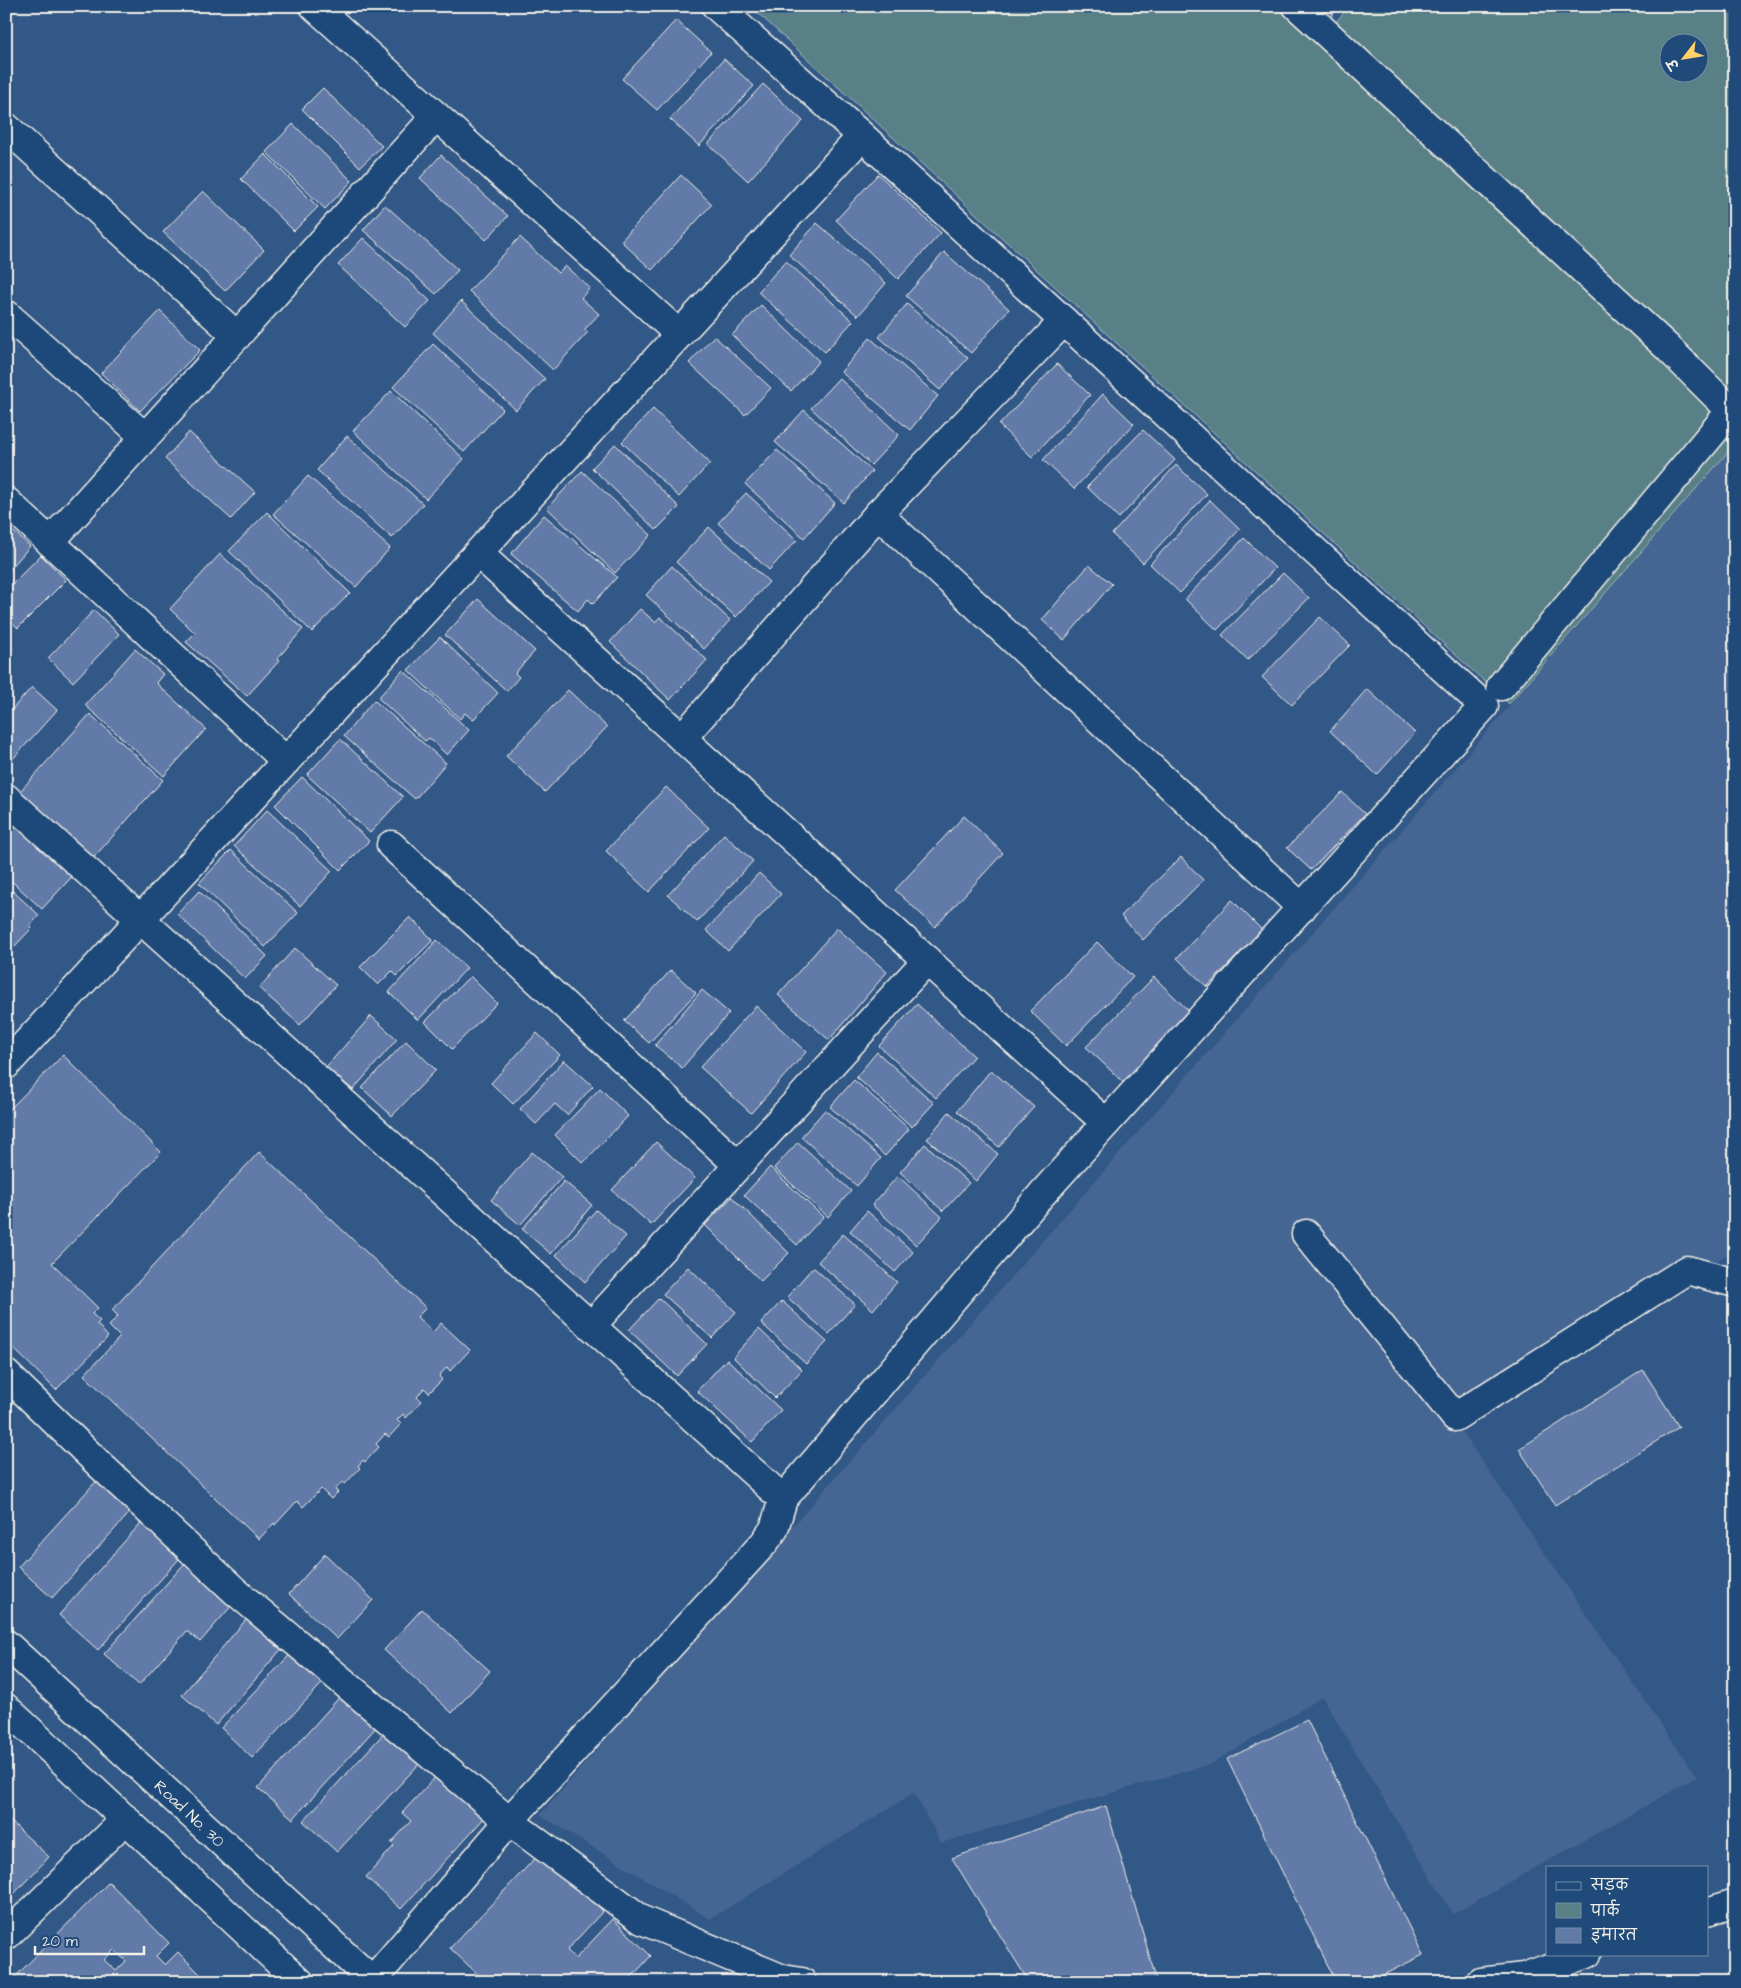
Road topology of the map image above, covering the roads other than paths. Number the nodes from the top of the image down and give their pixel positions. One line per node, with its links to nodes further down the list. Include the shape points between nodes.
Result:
1 (314, 6): 4 (street)
2 (716, 6): 6 (street)
3 (1297, 6): 11 (street, via 1667,347)
4 (436, 116): 9 (street); 10 (street)
5 (6, 127): 10 (street)
6 (862, 136): 8 (street); 9 (street)
7 (6, 314): 12 (street)
8 (1064, 321): 14 (street); 22 (street, via 1484,706)
9 (679, 334): 16 (street)
10 (237, 336): 12 (street)
11 (1732, 413): 17 (street)
12 (145, 437): 15 (street)
13 (6, 501): 15 (street)
14 (878, 514): 18 (street); 22 (street)
15 (50, 542): 19 (street)
16 (478, 553): 18 (street); 19 (street)
17 (1501, 686)
18 (682, 738): 24 (street)
19 (286, 761): 23 (street)
20 (6, 798): 23 (street)
21 (391, 845): 27 (street)
22 (1302, 908): 26 (street)
23 (141, 919): 25 (street); 30 (street)
24 (927, 960): 26 (street); 27 (street)
25 (6, 1065)
26 (1106, 1123): 32 (street)
27 (738, 1165): 30 (street)
28 (1306, 1234): 29 (street, via 1455,1417 1687,1270)
29 (1735, 1282)
30 (592, 1325): 32 (street)
31 (6, 1374): 36 (street, via 235,1590)
32 (783, 1499): 36 (street, via 774,1528 764,1543)
33 (6, 1644): 41 (street, Road No. 30)
34 (6, 1708): 35 (street)
35 (126, 1819): 39 (street); 42 (street)
36 (509, 1821): 41 (street); 43 (street, via 642,1920 783,1979)
37 (1735, 1903): 38 (street)
38 (1708, 1912)
39 (6, 1936)
40 (1582, 1956): 44 (street, via 1524,1977)
41 (374, 1981)
42 (300, 1982)
43 (802, 1982)
44 (1480, 1982)

